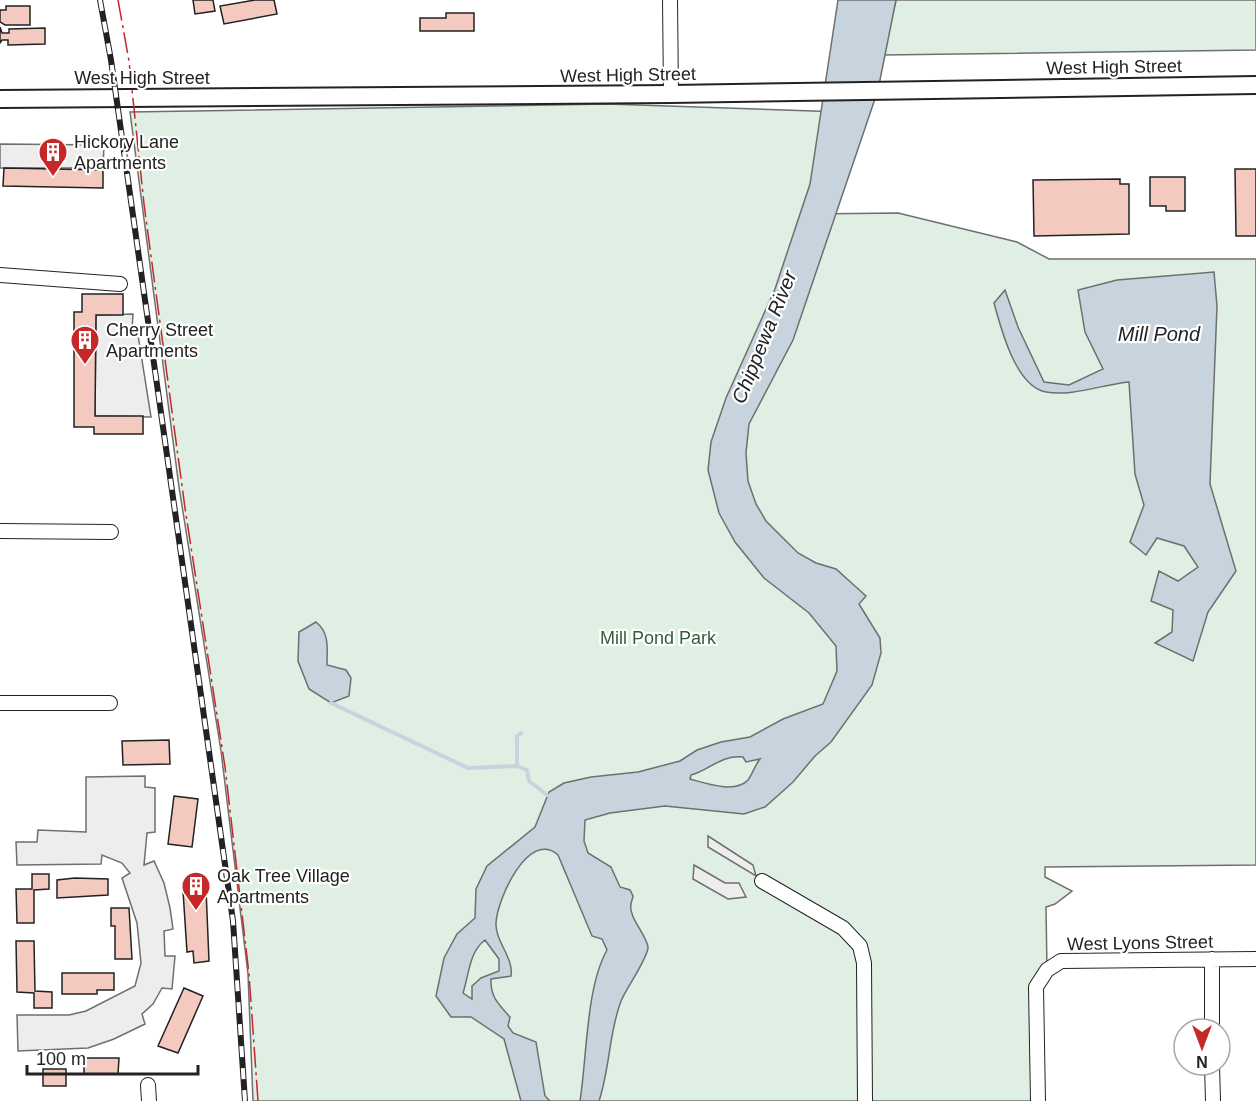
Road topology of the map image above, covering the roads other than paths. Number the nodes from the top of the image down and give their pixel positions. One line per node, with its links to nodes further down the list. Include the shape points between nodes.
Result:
1 (670, 0): 3 (street)
2 (1256, 85): 3 (main road, West High Street)
3 (671, 94): 4 (main road, West High Street)
4 (0, 99)
5 (0, 275): 6 (street)
6 (120, 284)
7 (0, 531): 8 (street)
8 (111, 532)
9 (0, 703): 10 (street)
10 (110, 703)
11 (762, 880): 18 (street, via 843,928 860,946 864,963)
12 (1212, 959): 13 (street, West Lyons Street); 14 (street); 19 (street, West Lyons Street, via 1061,961 1047,970 1036,987)
13 (1256, 959)
14 (1212, 1017)
15 (1212, 1077): 20 (street)
16 (148, 1085): 17 (street)
17 (149, 1101)
18 (865, 1101)
19 (1038, 1101)
20 (1213, 1101)

